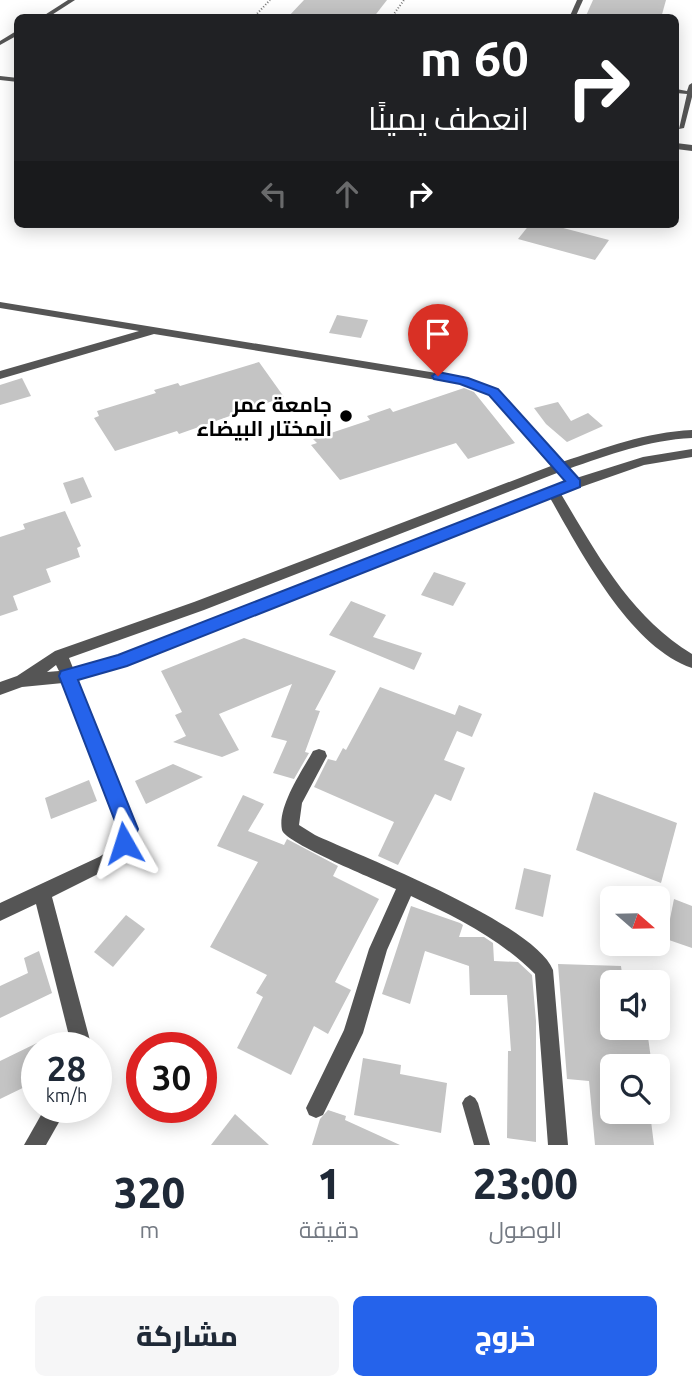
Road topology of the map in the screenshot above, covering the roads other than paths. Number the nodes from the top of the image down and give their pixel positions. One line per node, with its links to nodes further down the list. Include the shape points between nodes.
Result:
1 (72, 0): 2 (lane)
2 (49, 14)
3 (692, 85): 5 (lane)
4 (679, 91): 5 (lane)
5 (690, 93): 6 (lane)
6 (681, 128)
7 (0, 304): 8 (street)
8 (160, 329): 9 (street); 12 (street, via 477,385 494,392)
9 (0, 375)
10 (692, 434): 12 (street, via 632,443)
11 (692, 453): 13 (street, via 643,461)
12 (560, 467): 13 (street); 15 (street)
13 (575, 483): 14 (street)
14 (553, 492): 16 (street, via 615,596 672,652); 17 (street, via 121,661)
15 (60, 655): 17 (street); 18 (street)
16 (692, 662)
17 (67, 676): 18 (street); 22 (street, via 128,829 116,856)
18 (20, 681): 19 (street)
19 (0, 689)
20 (319, 756): 21 (street, via 294,802 290,829)
21 (406, 887): 26 (street, via 378,949 353,1032); 30 (street, via 519,946 544,970)
22 (43, 892): 23 (street); 24 (street)
23 (0, 912)
24 (78, 1032)
25 (470, 1103): 29 (lane)
26 (316, 1108)
27 (48, 1123): 28 (street)
28 (34, 1145)
29 (482, 1145)
30 (558, 1145)

